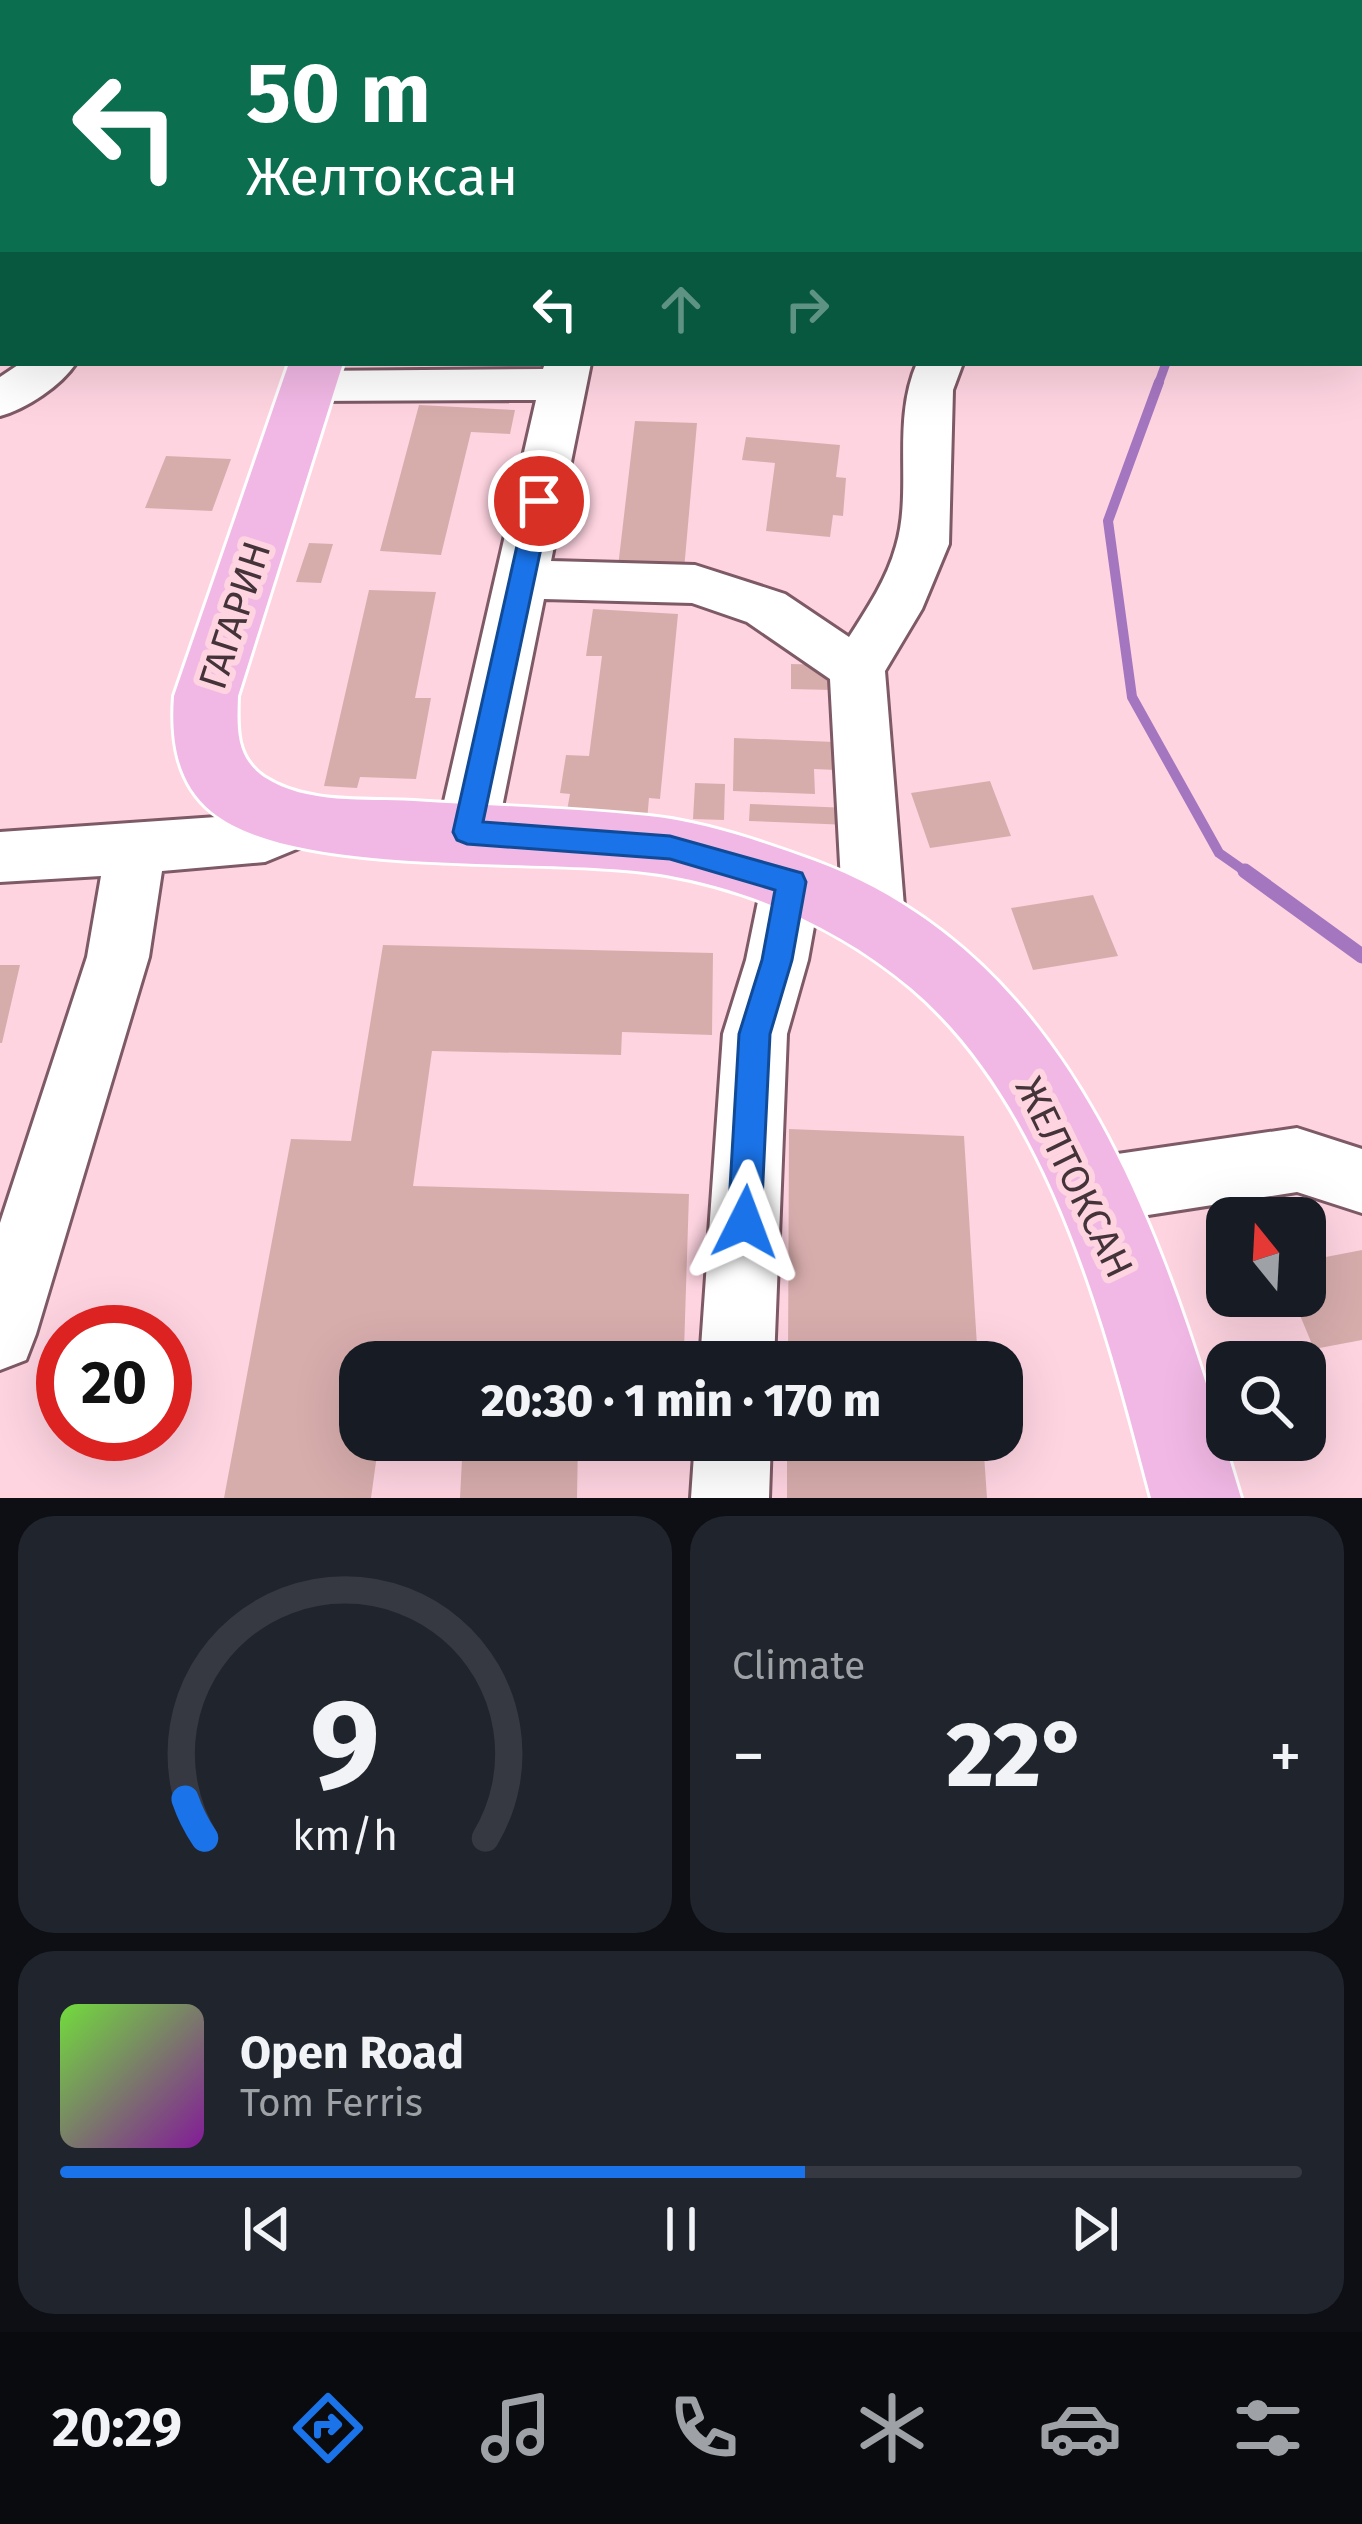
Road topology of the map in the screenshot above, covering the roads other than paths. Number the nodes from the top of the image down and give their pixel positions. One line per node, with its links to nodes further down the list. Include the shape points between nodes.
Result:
1 (48, 366): 5 (street)
2 (939, 366): 7 (street, via 929,391 923,544)
3 (312, 374): 4 (street); 8 (main road, ГАГАРИН, via 202,729 225,786 254,807)
4 (566, 374): 6 (street)
5 (0, 400)
6 (522, 579): 7 (street, via 695,584 766,608); 9 (street)
7 (856, 670): 13 (street)
8 (300, 823): 9 (main road, ЖЕЛТОКСАН); 10 (street, via 265,838)
9 (467, 832): 12 (main road, ЖЕЛТОКСАН, via 670,848)
10 (136, 849): 11 (street); 16 (street, via 118,957)
11 (0, 856)
12 (791, 882): 13 (main road, ЖЕЛТОКСАН); 17 (street, via 754,1034)
13 (874, 919): 15 (main road, ЖЕЛТОКСАН, via 969,995 1032,1079)
14 (1362, 1181): 15 (street, via 1297,1160)
15 (1090, 1190): 20 (main road, ЖЕЛТОКСАН, via 1160,1368)
16 (0, 1334)
17 (738, 1341)
18 (732, 1461): 19 (street)
19 (730, 1498)
20 (1196, 1498)

